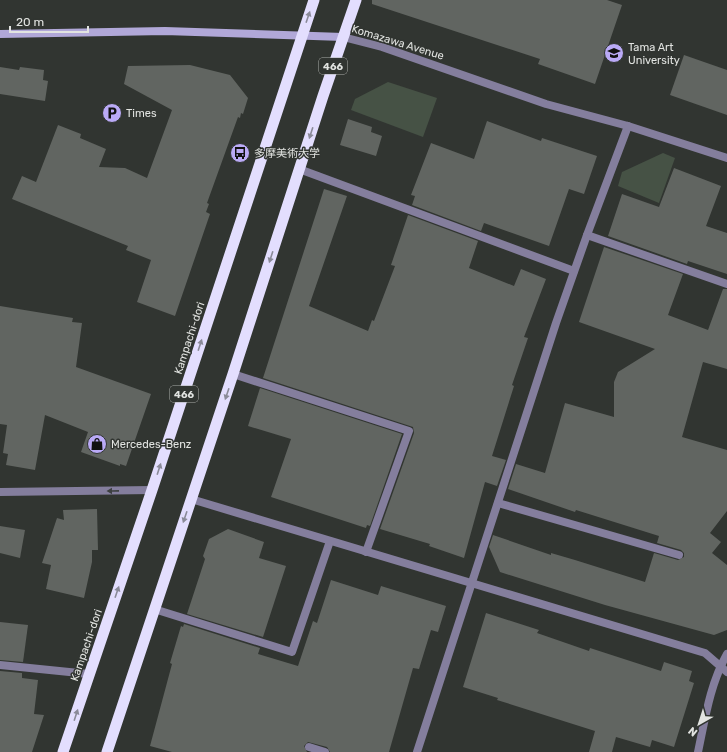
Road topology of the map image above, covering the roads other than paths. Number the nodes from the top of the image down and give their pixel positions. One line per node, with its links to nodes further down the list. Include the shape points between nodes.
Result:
1 (314, 0): 4 (highway, Kampachi-dori / 466, one-way to 1)
2 (356, 0): 5 (highway, 466)
3 (0, 34): 4 (main road, Komazawa Avenue, via 165,31)
4 (303, 34): 5 (main road, Komazawa Avenue); 13 (highway, Kampachi-dori / 466, one-way to 4)
5 (343, 37): 6 (street, Komazawa Avenue, via 382,47 546,104); 8 (highway, 466, one-way to 8)
6 (628, 126): 7 (street, Komazawa Avenue); 9 (street)
7 (727, 158)
8 (299, 169): 10 (street); 12 (highway, 466, one-way to 12)
9 (586, 235): 10 (street); 11 (street)
10 (574, 271): 16 (street)
11 (727, 284)
12 (233, 374): 15 (highway, 466, one-way to 15); 18 (street, via 409,431)
13 (152, 490): 14 (street, one-way to 14); 26 (highway, Kampachi-dori / 466, one-way to 13)
14 (0, 492)
15 (191, 499): 17 (street); 21 (highway, 466, one-way to 21)
16 (498, 503): 19 (street); 20 (street)
17 (330, 541): 18 (street); 21 (street, via 292,652)
18 (366, 552): 20 (street)
19 (679, 555)
20 (472, 584): 24 (street, via 705,653); 31 (street)
21 (154, 609): 29 (highway, 466)
22 (727, 654): 24 (street)
23 (0, 665): 26 (street)
24 (720, 666): 25 (street); 32 (street, via 710,695)
25 (727, 672)
26 (89, 674): 28 (highway, Kampachi-dori / 466, one-way to 26)
27 (309, 747): 30 (street)
28 (63, 752)
29 (107, 752)
30 (325, 752)
31 (417, 752)
32 (698, 752)

